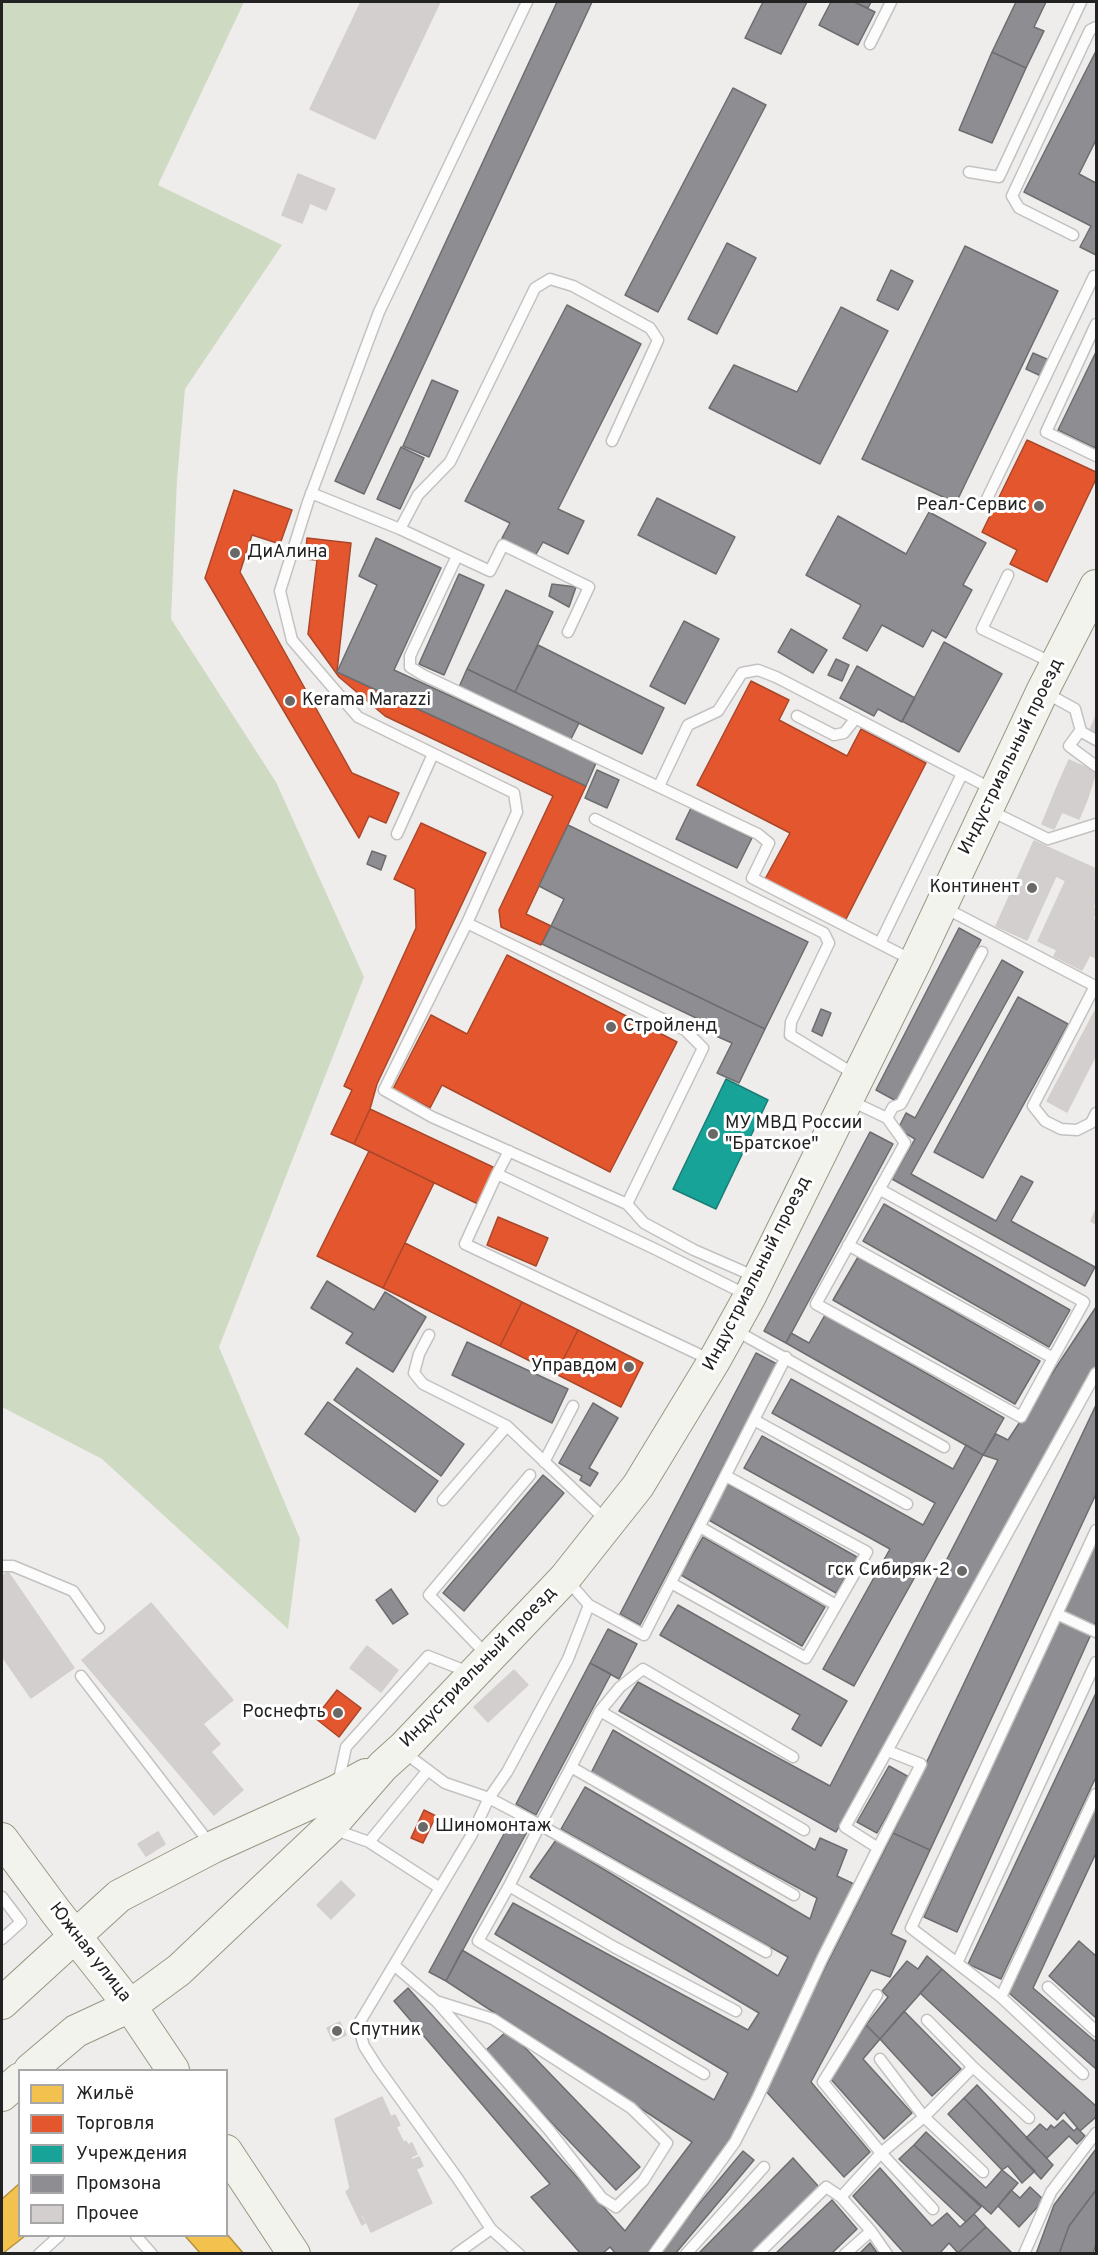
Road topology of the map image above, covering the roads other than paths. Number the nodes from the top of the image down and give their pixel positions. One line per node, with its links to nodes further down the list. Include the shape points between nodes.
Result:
1 (527, 2): 12 (lane, via 379,312)
2 (891, 2): 5 (lane)
3 (1082, 2): 6 (lane, via 999,177)
4 (1096, 27): 7 (lane, via 1090,30 1012,196 1019,208)
5 (870, 44)
6 (969, 172)
7 (1073, 235)
8 (1096, 276): 13 (lane)
9 (1096, 324): 11 (lane, via 1046,432)
10 (612, 441): 14 (lane, via 658,340 650,328 573,286 550,279 535,288 450,462 418,495)
11 (1096, 456)
12 (311, 493): 14 (lane); 25 (lane, via 280,591 292,640 358,717)
13 (984, 505)
14 (400, 529): 15 (lane)
15 (457, 555): 18 (lane, via 490,571 502,545 590,587); 28 (lane, via 410,656 410,667)
16 (1008, 575): 19 (lane, via 982,630)
17 (1096, 586): 19 (street, Индустриальный проезд)
18 (568, 632)
19 (1056, 664): 20 (street, Индустриальный проезд)
20 (1042, 692): 23 (lane, via 1075,709); 29 (street, Индустриальный проезд)
21 (797, 716): 22 (lane, via 834,735 844,733)
22 (856, 718): 27 (lane); 28 (lane, via 776,677 758,670 742,673 718,711 688,724)
23 (1081, 731): 24 (lane); 26 (lane, via 1069,746)
24 (1096, 740)
25 (433, 753): 32 (lane); 34 (lane, via 514,793 517,812)
26 (1096, 766)
27 (962, 774): 29 (lane); 35 (lane)
28 (659, 786): 35 (lane, via 769,843 752,878)
29 (990, 800): 31 (lane, via 1048,839); 33 (street, Индустриальный проезд)
30 (595, 819): 39 (lane, via 824,933 829,943 791,1022 790,1035)
31 (1096, 824)
32 (397, 834)
33 (942, 906): 37 (street, Индустриальный проезд); 38 (lane)
34 (467, 923): 42 (lane, via 384,1090 432,1117); 45 (lane, via 685,1030 703,1048)
35 (880, 943): 37 (lane)
36 (982, 952): 41 (lane, via 901,1104 892,1107)
37 (915, 962): 39 (street, Индустриальный проезд)
38 (1096, 987): 40 (lane, via 1033,1106 1045,1121 1061,1129 1077,1130 1091,1123)
39 (853, 1088): 41 (lane); 49 (street, Индустриальный проезд)
40 (1096, 1113)
41 (887, 1118): 44 (lane, via 905,1143)
42 (508, 1151): 43 (lane); 45 (lane)
43 (497, 1174): 48 (lane); 54 (lane, via 465,1244)
44 (879, 1188): 47 (lane); 53 (lane, via 1084,1302)
45 (627, 1204): 46 (lane)
46 (644, 1223): 48 (lane); 49 (lane)
47 (848, 1245): 53 (lane); 53 (lane, via 816,1304 1010,1411 1021,1417)
48 (657, 1250): 49 (lane)
49 (754, 1287): 50 (street, Индустриальный проезд)
50 (733, 1328): 52 (lane); 54 (street, Индустриальный проезд)
51 (429, 1335): 58 (lane, via 414,1373 423,1384)
52 (786, 1357): 57 (lane); 59 (lane)
53 (1053, 1358)
54 (714, 1362): 65 (street, Индустриальный проезд, via 638,1486)
55 (1096, 1373): 80 (lane)
56 (573, 1406): 60 (lane)
57 (754, 1420): 62 (lane); 64 (lane)
58 (507, 1426): 60 (lane); 63 (lane)
59 (944, 1447)
60 (544, 1462): 65 (lane)
61 (530, 1475): 77 (lane, via 429,1595)
62 (726, 1476): 66 (lane); 72 (lane, via 867,1552)
63 (443, 1500)
64 (907, 1504)
65 (609, 1523): 69 (street, Индустриальный проезд)
66 (700, 1527): 70 (lane); 72 (lane)
67 (1096, 1530): 73 (lane)
68 (2, 1566): 74 (lane, via 13,1566 73,1592)
69 (565, 1578): 71 (lane); 77 (street, Индустриальный проезд)
70 (671, 1583): 71 (lane, via 644,1635); 72 (lane, via 806,1658)
71 (589, 1605): 87 (lane, via 568,1659)
72 (836, 1605)
73 (1058, 1614): 75 (lane); 102 (lane, via 912,1928)
74 (99, 1628)
75 (1096, 1632)
76 (1096, 1662): 102 (lane)
77 (482, 1666): 81 (street, Индустриальный проезд); 85 (lane, via 428,1656 346,1747)
78 (81, 1676): 93 (lane)
79 (600, 1711): 82 (lane, via 620,1687 643,1669); 83 (lane); 90 (lane)
80 (888, 1751): 94 (lane, via 844,1827); 94 (lane, via 921,1764)
81 (393, 1757): 84 (lane); 85 (street); 89 (street)
82 (793, 1757)
83 (571, 1767): 88 (lane); 97 (lane)
84 (428, 1770): 87 (lane, via 444,1783); 92 (lane)
85 (337, 1791): 93 (street)
86 (1096, 1794): 106 (lane)
87 (489, 1798): 88 (lane); 96 (lane)
88 (540, 1825): 95 (lane); 101 (lane)
89 (330, 1828): 92 (lane); 109 (street, via 179,1970)
90 (804, 1830)
91 (2, 1839): 99 (street, Южная улица)
92 (369, 1842): 96 (lane)
93 (213, 1847): 99 (street, via 119,1896)
94 (878, 1848): 139 (lane, via 735,2142)
95 (509, 1886): 110 (lane); 117 (lane, via 478,1941)
96 (440, 1888): 103 (lane)
97 (794, 1895)
98 (2, 1897): 100 (lane, via 21,1922)
99 (76, 1936): 108 (street); 109 (street, Южная улица)
100 (2, 1939)
101 (766, 1952)
102 (957, 1964): 106 (lane)
103 (395, 1966): 107 (lane); 130 (lane, via 358,2025 364,2046)
104 (1048, 1987): 112 (lane)
105 (877, 1995): 124 (lane, via 823,2082)
106 (1001, 1997): 118 (lane)
107 (436, 2001): 107 (lane, via 542,2122 602,2198 616,2207 643,2181 667,2143 631,2108 494,2019)
108 (2, 2003)
109 (130, 2006): 115 (street, via 76,2031); 116 (street, Южная улица)
110 (736, 2011)
111 (927, 2020): 114 (lane)
112 (1096, 2031)
113 (880, 2059): 121 (lane)
114 (974, 2067): 121 (lane); 122 (lane)
115 (31, 2069)
116 (172, 2069)
117 (704, 2074)
118 (1083, 2074)
119 (18, 2081): 120 (street)
120 (2, 2095)
121 (924, 2116): 124 (lane); 127 (lane)
122 (1029, 2118)
123 (1096, 2133): 144 (lane, via 1051,2192)
124 (881, 2153): 128 (lane); 129 (lane)
125 (228, 2154): 136 (street)
126 (764, 2167): 140 (lane)
127 (983, 2172)
128 (841, 2197): 131 (lane); 141 (lane, via 826,2187)
129 (933, 2209)
130 (490, 2229): 137 (lane); 138 (lane)
131 (871, 2231): 142 (lane); 143 (lane)
132 (57, 2237): 134 (lane)
133 (138, 2237): 135 (lane)
134 (39, 2253)
135 (152, 2253)
136 (294, 2253)
137 (456, 2253)
138 (517, 2253)
139 (654, 2253)
140 (686, 2253)
141 (758, 2253)
142 (845, 2253)
143 (887, 2253)
144 (1024, 2253)

